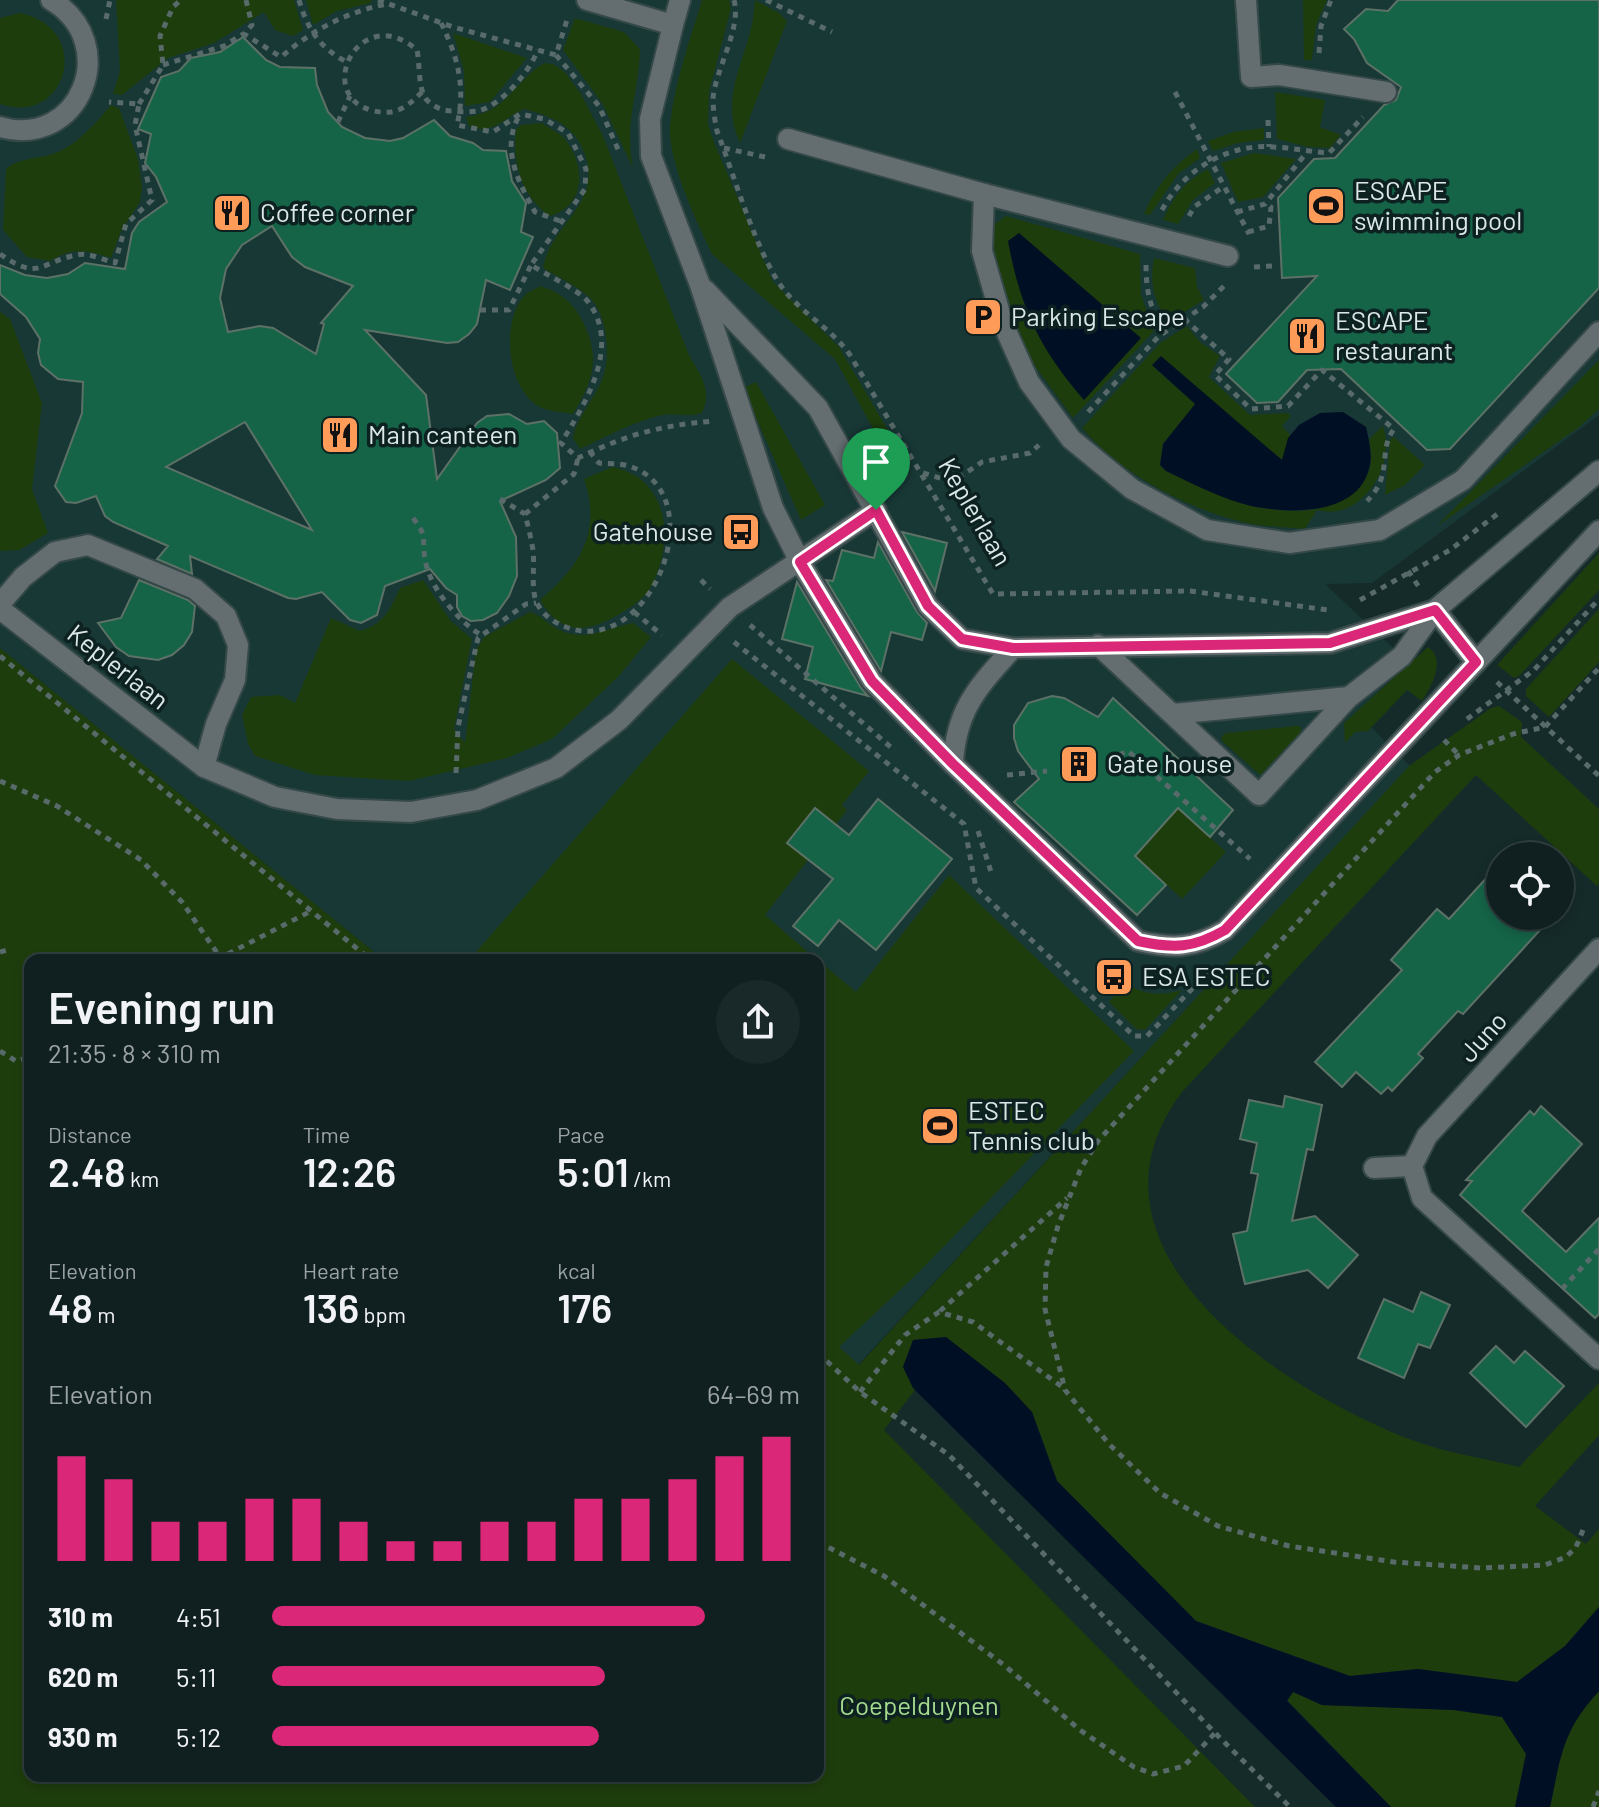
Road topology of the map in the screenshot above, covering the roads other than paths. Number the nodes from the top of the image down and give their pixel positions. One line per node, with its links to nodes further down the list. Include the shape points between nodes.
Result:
1 (587, 0): 5 (street)
2 (680, 0): 5 (street)
3 (1246, 0): 6 (street, via 1251,77 1317,79)
4 (62, 3): 7 (street, via 80,25 88,46 83,90 54,122 33,130)
5 (673, 25): 11 (street, via 650,119 651,156)
6 (1386, 92)
7 (0, 127)
8 (788, 139): 9 (street)
9 (984, 194): 10 (street); 12 (street, via 982,251 1003,324 1029,382 1071,439 1132,489 1207,530 1289,543 1380,530 1463,480)
10 (1235, 262)
11 (700, 285): 14 (street, via 818,408); 16 (street, via 773,508)
12 (1599, 332)
13 (1599, 471): 18 (street)
14 (876, 510): 16 (street, Keplerlaan); 20 (street, via 928,606 962,639)
15 (1599, 531): 21 (street)
16 (800, 562): 24 (street, via 872,681); 25 (street, Keplerlaan, via 730,607 619,720 556,768 467,802 411,812 337,809 275,797)
17 (0, 606): 25 (street, Keplerlaan); 25 (street, Keplerlaan, via 23,577 55,552 88,545 195,589 226,616 238,645 235,680)
18 (1435, 610): 19 (street, via 1330,643); 21 (street); 22 (street, via 1402,656)
19 (1098, 645): 20 (street); 23 (street)
20 (1013, 648): 24 (street, via 973,692 954,738)
21 (1476, 662): 24 (street, via 1225,930 1203,942 1167,947 1138,941)
22 (1349, 697): 23 (street); 23 (street, via 1259,795)
23 (1173, 714)
24 (953, 764)
25 (204, 767)
26 (1599, 949): 27 (street, Juno, via 1427,1136)
27 (1412, 1166): 28 (street); 29 (street, via 1422,1198)
28 (1374, 1168)
29 (1599, 1359)

